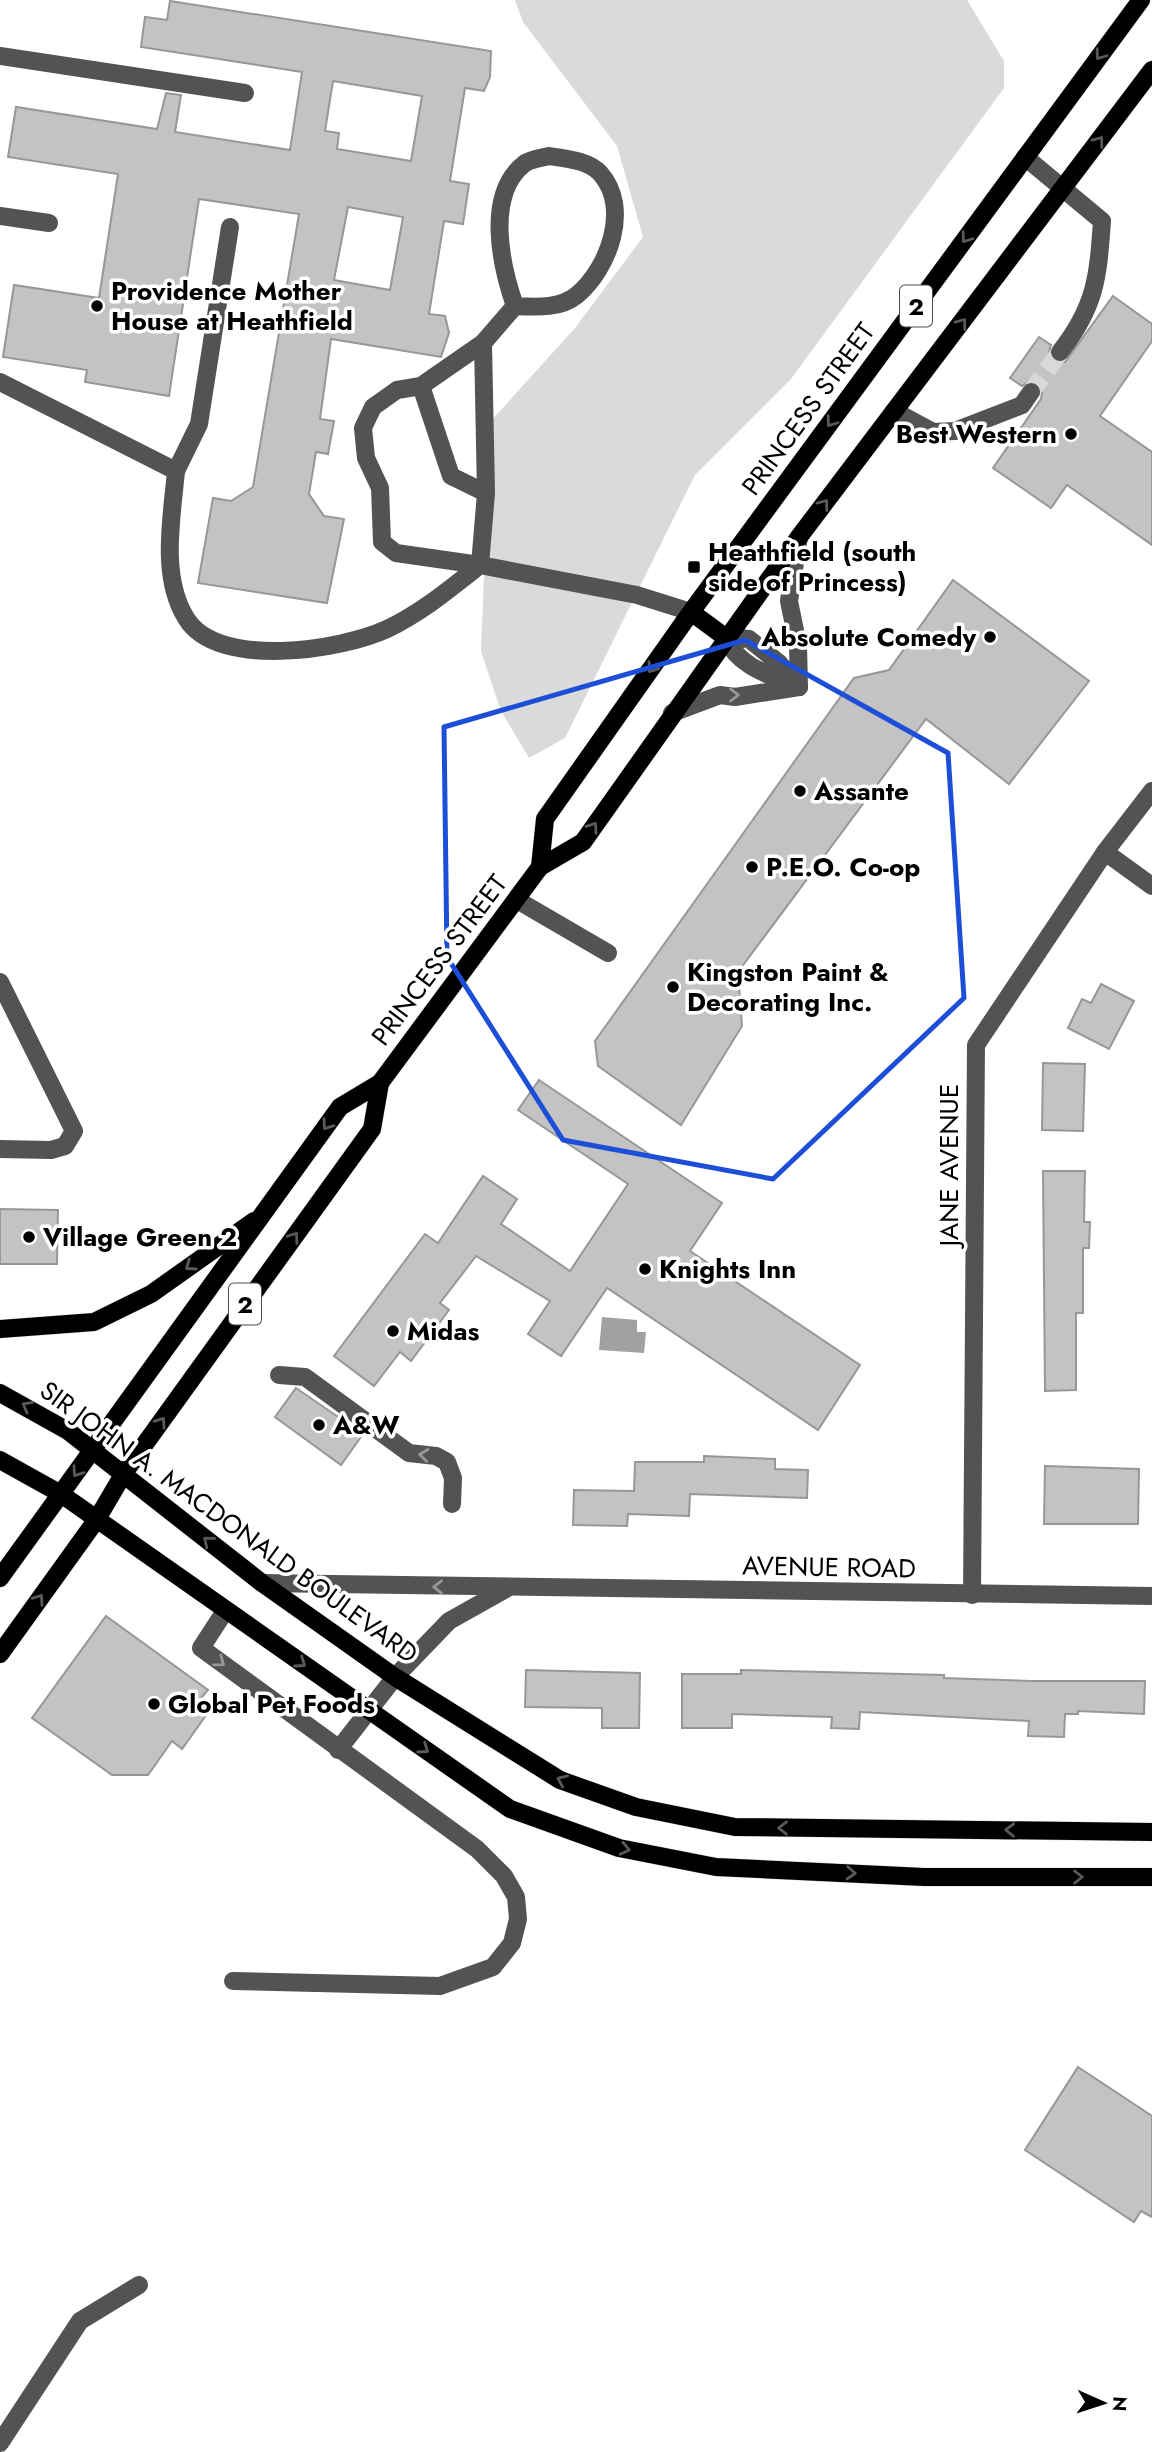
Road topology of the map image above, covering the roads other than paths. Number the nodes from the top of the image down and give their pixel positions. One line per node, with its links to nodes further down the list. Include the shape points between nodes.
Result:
1 (1141, 0): 5 (main road, PRINCESS STREET / 2, one-way to 5)
2 (0, 56): 4 (street)
3 (1152, 70): 6 (main road, PRINCESS STREET / 2, one-way to 3)
4 (245, 93)
5 (1025, 157): 6 (street); 21 (main road, PRINCESS STREET / 2, one-way to 21)
6 (1063, 189): 12 (street, via 1102,221 1098,278 1078,328); 16 (main road, PRINCESS STREET / 2, one-way to 6)
7 (0, 216): 8 (street)
8 (49, 223)
9 (230, 227): 17 (street, via 199,424)
10 (515, 306): 10 (street, via 548,307 576,296 601,267 613,235 615,200 599,172 580,161 549,156 525,162 506,183 500,217 503,265); 11 (street)
11 (483, 343): 14 (street); 18 (street)
12 (1060, 352)
13 (0, 382): 17 (street)
14 (421, 386): 18 (street, via 451,476); 20 (street, via 397,390 373,407 363,428 366,458 380,488 383,542 396,553)
15 (1031, 392): 16 (street, via 1021,405 955,431 933,432)
16 (894, 411): 19 (main road, PRINCESS STREET / 2, one-way to 16)
17 (176, 471): 20 (street, via 170,535 173,585 186,620 208,639 230,646 291,650 348,643 388,628 443,596)
18 (486, 493): 20 (street)
19 (799, 537): 22 (main road, PRINCESS STREET / 2); 23 (street, via 789,601 798,645)
20 (480, 565): 21 (street, via 638,595)
21 (691, 612): 22 (main road); 27 (main road, PRINCESS STREET / 2, one-way to 27, via 545,819)
22 (725, 637): 23 (street, via 733,654 749,666); 24 (main road, PRINCESS STREET / 2)
23 (799, 687): 24 (street, one-way to 23, via 720,695 735,697)
24 (672, 713): 27 (main road, PRINCESS STREET / 2, one-way to 24, via 583,842)
25 (1152, 790): 26 (street, JANE AVENUE)
26 (1105, 852): 28 (street); 47 (street, JANE AVENUE, via 976,1045)
27 (540, 867): 29 (main road, PRINCESS STREET / 2)
28 (1152, 886)
29 (517, 900): 30 (street); 32 (main road, PRINCESS STREET / 2)
30 (608, 953)
31 (0, 982): 33 (street, via 74,1131 65,1146 51,1150)
32 (380, 1083): 34 (main road, PRINCESS STREET / 2, one-way to 34, via 340,1107); 40 (main road, PRINCESS STREET / 2, one-way to 32, via 372,1129)
33 (0, 1149)
34 (266, 1213): 35 (main road, one-way to 35, via 151,1294 94,1322); 38 (main road, PRINCESS STREET / 2)
35 (0, 1329)
36 (279, 1375): 42 (street, one-way to 36, via 453,1478 447,1462 409,1453 305,1377)
37 (0, 1393): 38 (main road, SIR JOHN A. MACDONALD BOULEVARD, one-way to 37)
38 (92, 1450): 40 (main road, SIR JOHN A. MACDONALD BOULEVARD); 41 (main road, PRINCESS STREET / 2, one-way to 41)
39 (0, 1460): 41 (main road)
40 (124, 1474): 43 (main road, PRINCESS STREET / 2); 45 (main road, SIR JOHN A. MACDONALD BOULEVARD, one-way to 40)
41 (61, 1494): 43 (main road); 44 (main road, PRINCESS STREET / 2)
42 (452, 1504)
43 (97, 1519): 49 (main road); 50 (main road, PRINCESS STREET / 2, one-way to 43)
44 (0, 1578)
45 (262, 1583): 46 (street, AVENUE ROAD, one-way to 45); 51 (main road, SIR JOHN A. MACDONALD BOULEVARD)
46 (506, 1589): 47 (street, AVENUE ROAD); 51 (street, via 449,1621)
47 (972, 1595): 48 (street, AVENUE ROAD)
48 (1152, 1596)
49 (225, 1611): 52 (main road, one-way to 52); 53 (street, one-way to 53, via 201,1648)
50 (0, 1654)
51 (395, 1677): 52 (street); 54 (main road, SIR JOHN A. MACDONALD BOULEVARD, one-way to 51, via 735,1827 636,1807 560,1780)
52 (368, 1709): 53 (street); 55 (main road, one-way to 55, via 510,1809 619,1848 716,1867 924,1877)
53 (338, 1749): 56 (street, via 477,1849 504,1876 516,1897 518,1919 512,1943 493,1967 440,1986)
54 (1152, 1832)
55 (1152, 1877)
56 (233, 1981)
57 (138, 2286): 58 (street, via 79,2321)
58 (0, 2443)

